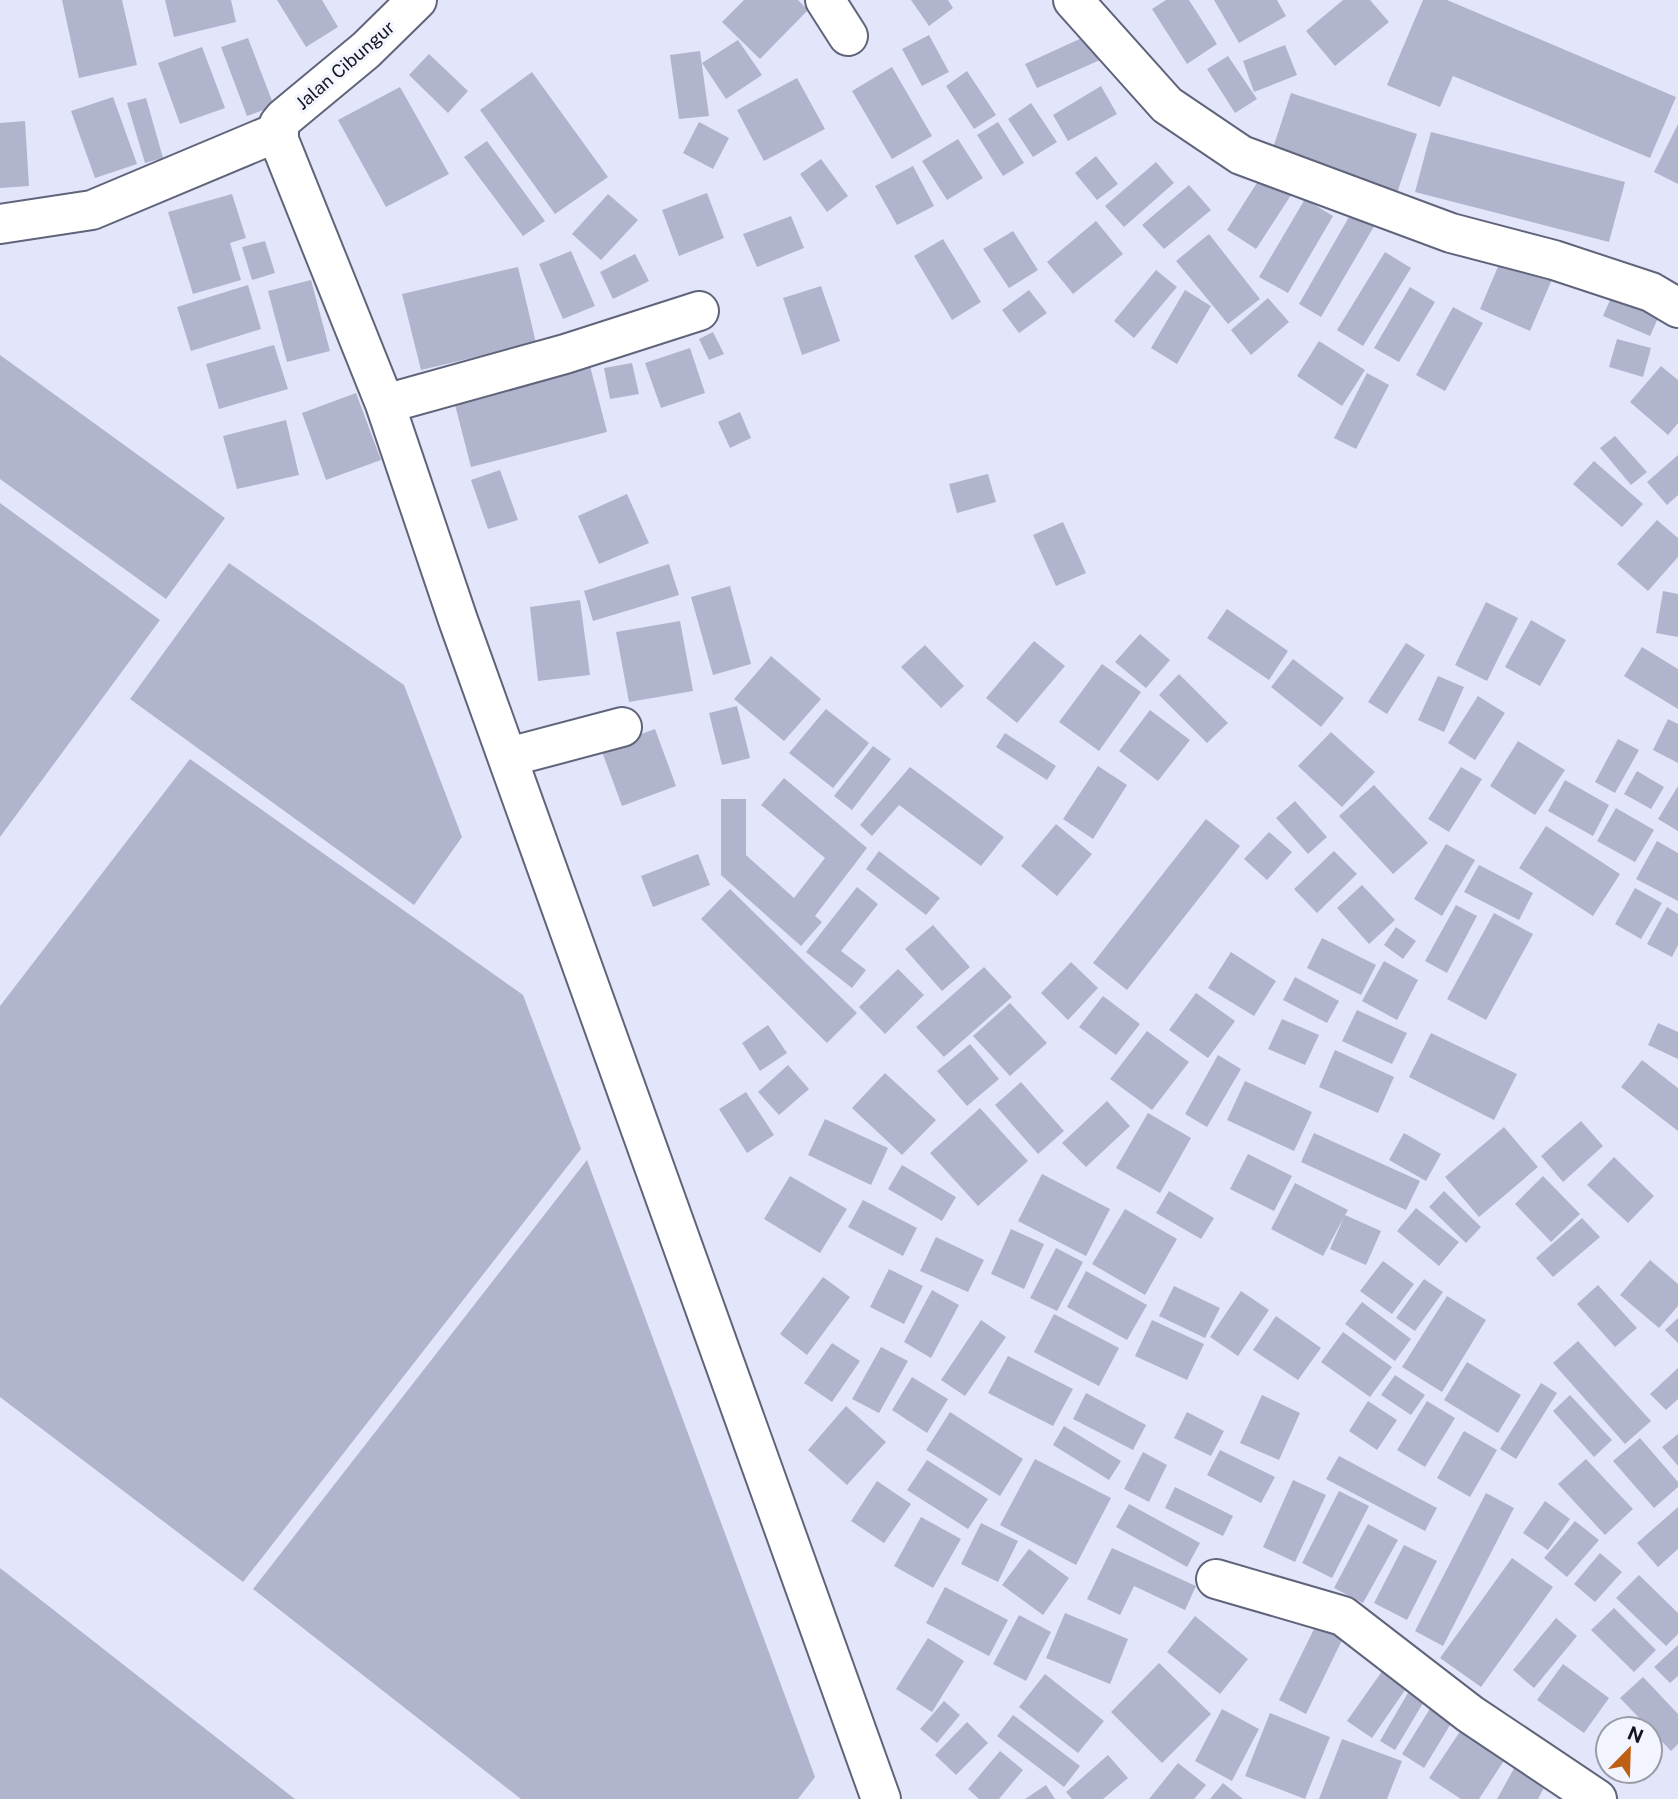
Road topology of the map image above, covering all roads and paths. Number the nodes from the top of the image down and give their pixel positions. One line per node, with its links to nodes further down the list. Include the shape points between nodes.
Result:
1 (417, 0): 5 (street, Jalan Cibungur, via 366,50 284,118)
2 (825, 0): 4 (street)
3 (1073, 0): 7 (street, via 1167,105 1241,155 1451,233 1651,292)
4 (848, 36)
5 (278, 132): 6 (street, via 92,210); 9 (street)
6 (0, 225)
7 (1678, 308)
8 (699, 312): 9 (street)
9 (385, 404): 11 (street)
10 (622, 727): 11 (street)
11 (509, 757): 13 (street)
12 (1216, 1579): 14 (street, via 1343,1616 1469,1714)
13 (881, 1799)
14 (1597, 1799)

